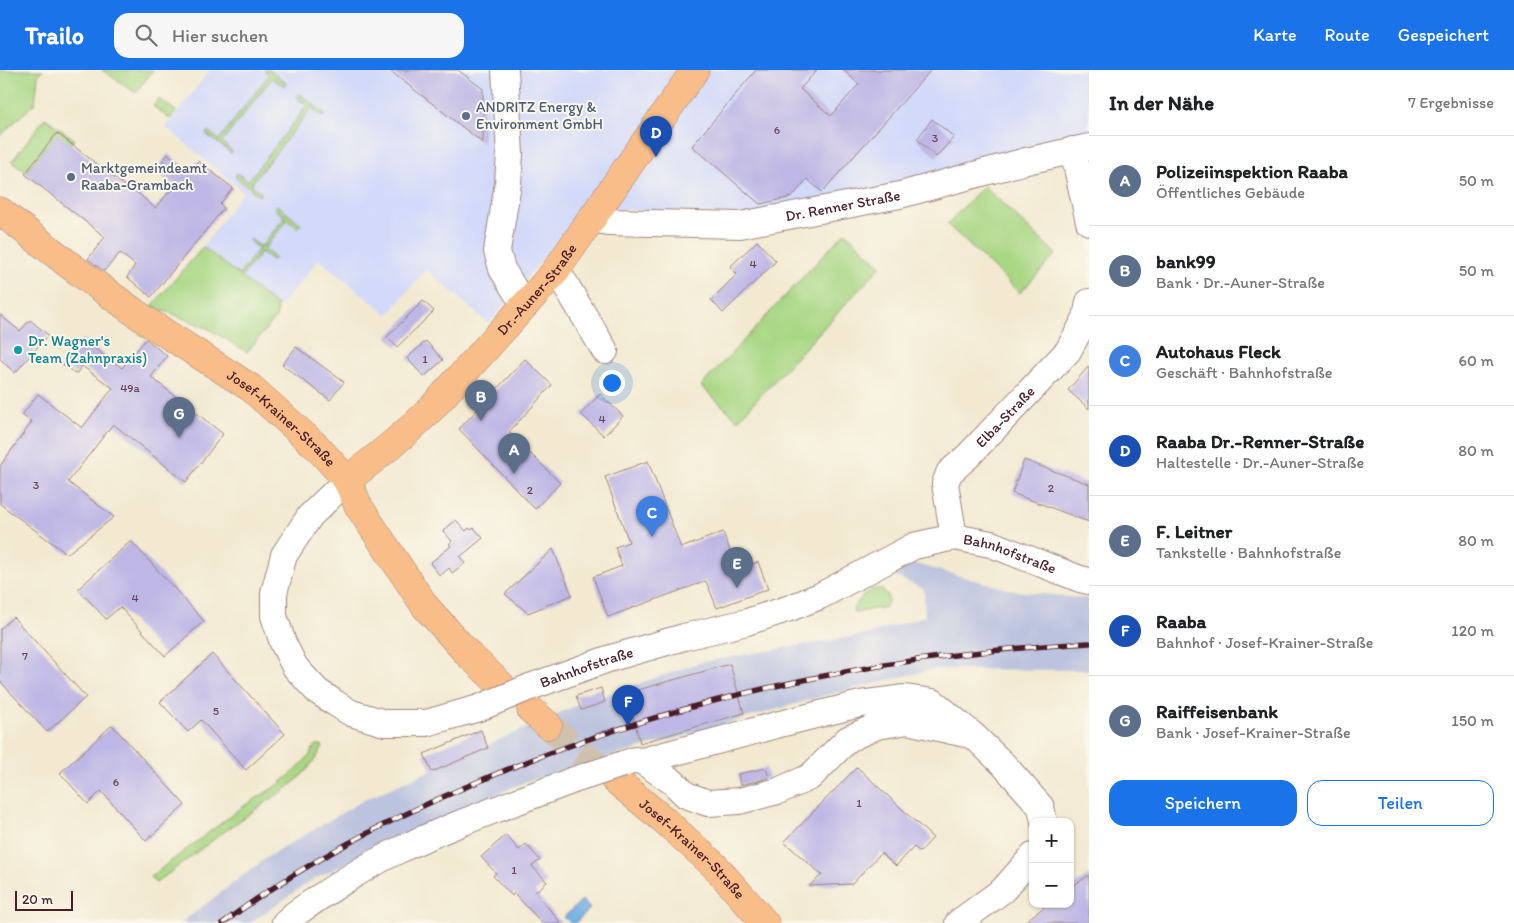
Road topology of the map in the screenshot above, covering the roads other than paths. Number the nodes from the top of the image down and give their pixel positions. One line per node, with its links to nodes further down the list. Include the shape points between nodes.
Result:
1 (505, 70): 9 (street, via 510,154 497,251 502,269)
2 (695, 70): 5 (main road, Dr.-Auner-Straße)
3 (1081, 148): 5 (street, Dr. Renner Straße, via 900,195 740,224); 6 (street)
4 (0, 211): 11 (main road, Josef-Krainer-Straße, via 148,322 251,388 317,447)
5 (591, 219): 7 (main road, Dr.-Auner-Straße)
6 (1089, 222)
7 (554, 273): 9 (main road, Dr.-Auner-Straße); 10 (street, via 564,282)
8 (1089, 302): 12 (street, Elba-Straße, via 1086,318 1068,351 949,473 945,484)
9 (527, 303): 11 (main road, Dr.-Auner-Straße, via 431,409)
10 (606, 351)
11 (347, 480): 12 (street, Bahnhofstraße, bridge, via 310,516 284,555 274,593 274,616 295,667 317,692 350,713 385,724 426,723 479,708 536,707 608,659 790,608 820,596 914,546); 14 (main road, Josef-Krainer-Straße, via 359,507 426,606 467,653)
12 (954, 537): 13 (street, Bahnhofstraße, via 991,544)
13 (1089, 581)
14 (501, 685)
15 (836, 710): 16 (street, via 905,698 933,702); 17 (street); 18 (street)
16 (975, 737): 17 (street, via 908,721 877,726); 19 (street, via 1004,764 1041,807)
17 (848, 739): 18 (street, via 810,777 778,791 739,801 708,803 686,795 672,782)
18 (626, 768): 21 (street, bridge, via 571,781 394,852); 22 (main road, Josef-Krainer-Straße, via 664,820 715,866)
19 (1044, 818)
20 (1029, 861): 23 (street, via 1003,890)
21 (285, 923)
22 (765, 923)
23 (958, 923)

